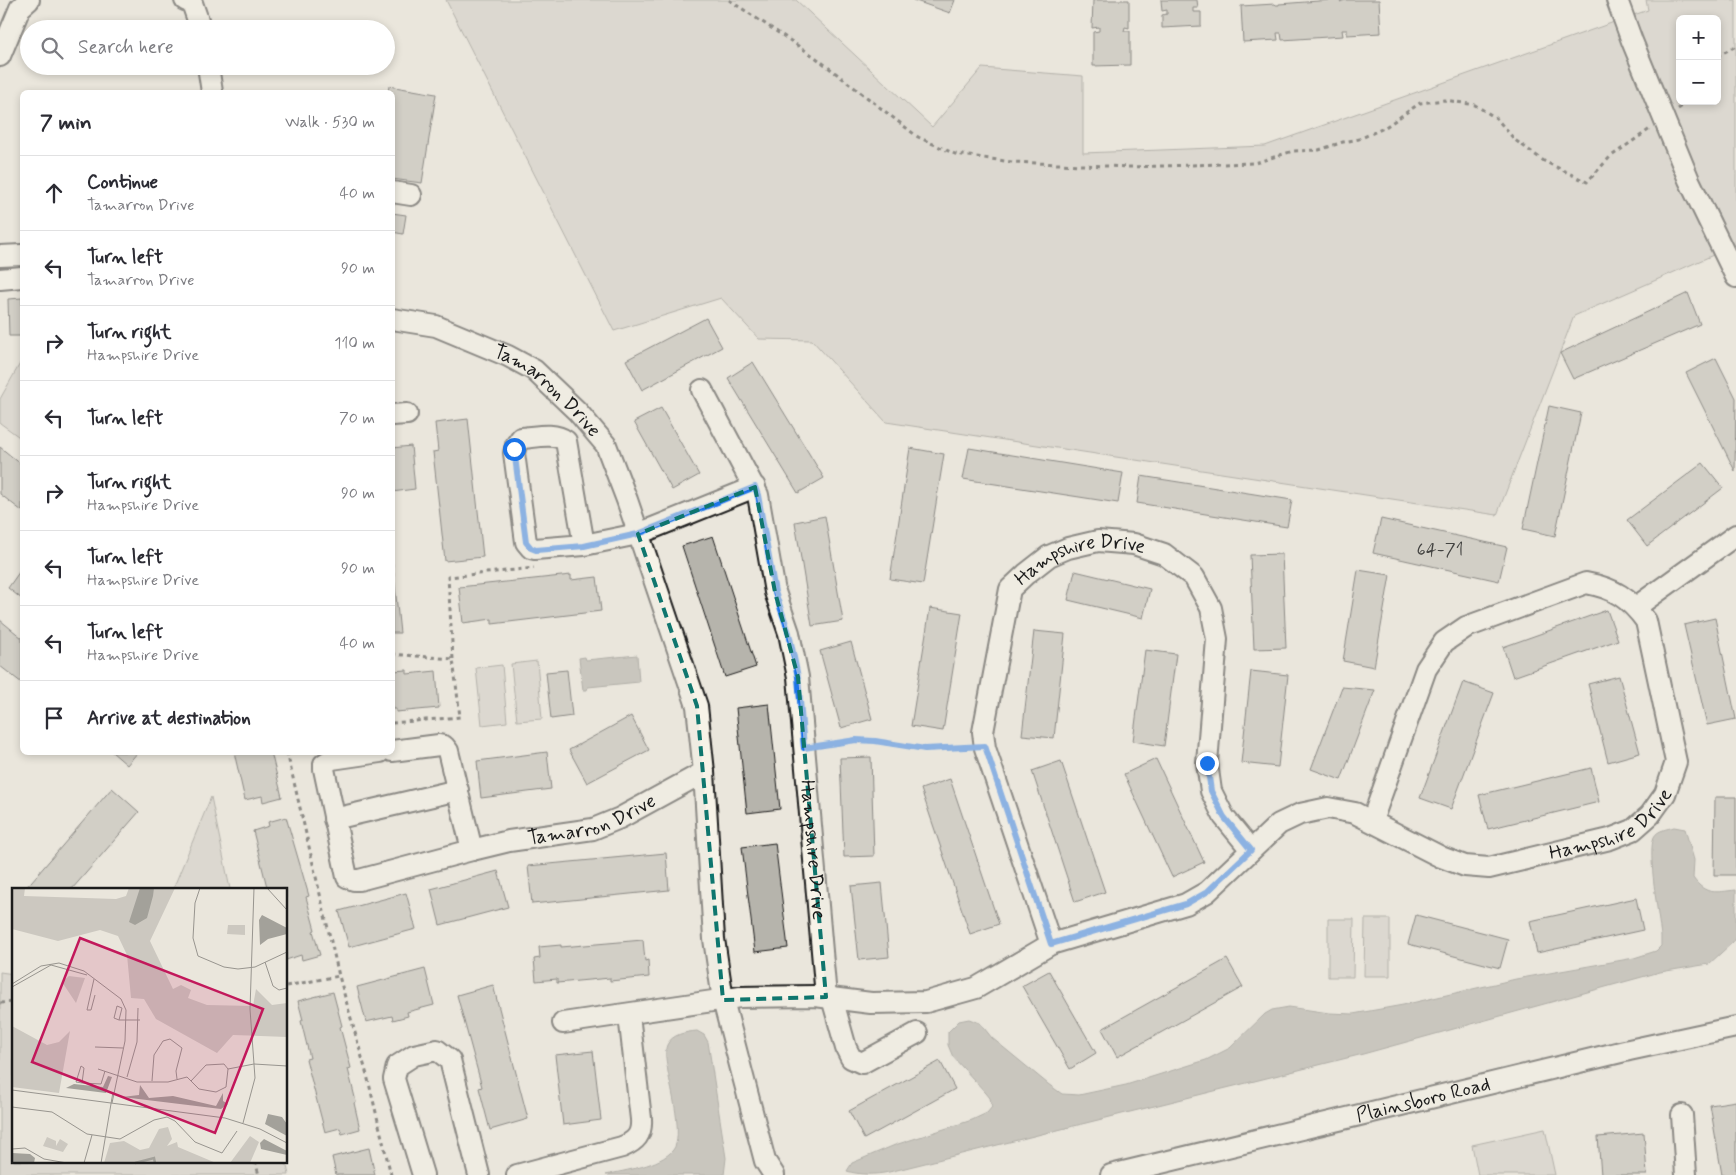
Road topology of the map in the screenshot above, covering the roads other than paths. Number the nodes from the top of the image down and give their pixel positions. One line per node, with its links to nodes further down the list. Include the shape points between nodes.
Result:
1 (29, 0): 5 (street, via 20,8)
2 (185, 0): 4 (street, via 192,4)
3 (1617, 0): 11 (street, via 1688,180)
4 (197, 20)
5 (0, 56)
6 (209, 75): 7 (street)
7 (212, 90)
8 (20, 255): 9 (street)
9 (0, 256)
10 (20, 277): 12 (street)
11 (1736, 277)
12 (0, 279)
13 (395, 319): 16 (street, Tamarron Drive, via 436,326 534,370 606,445)
14 (702, 390): 15 (street, Hampshire Drive)
15 (755, 487): 16 (street, Tamarron Drive); 29 (street, Hampshire Drive, via 775,592 789,633 798,677)
16 (638, 534): 18 (street, Tamarron Drive); 22 (street, Tamarron Drive, via 697,706)
17 (1736, 535): 19 (street)
18 (584, 546): 18 (street, Tamarron Drive, via 536,550 526,542 514,453 521,438 558,436 566,441)
19 (1636, 607): 25 (street, Hampshire Drive, via 1605,587 1586,583 1466,627 1444,642 1426,669); 25 (street, Hampshire Drive, via 1646,620 1676,762 1665,794 1650,815 1633,830 1610,840 1489,868 1464,866 1441,857)
20 (395, 751): 23 (street, via 444,746)
21 (359, 755): 24 (street, Tamarron Drive, via 332,759 324,764)
22 (704, 772): 26 (street, Tamarron Drive, via 620,818 593,829 509,841); 30 (street, Tamarron Drive, via 714,939)
23 (458, 790): 24 (street); 26 (street)
24 (334, 819): 26 (street, Tamarron Drive, via 347,877 354,880)
25 (1372, 821): 27 (street, Hampshire Drive, via 1355,813 1328,808 1300,814 1279,824)
26 (472, 850)
27 (1251, 850): 28 (street, Hampshire Drive, via 1207,892 1186,904); 28 (street, Hampshire Drive, via 1224,817 1211,791 1207,763 1217,639 1211,608 1194,577 1164,554 1134,544 1098,541 1049,556 1010,589 983,732)
28 (1051, 944): 29 (street, Hampshire Drive, via 976,988 926,1002 871,1003)
29 (829, 998): 30 (street, Hampshire Drive, via 740,997); 34 (street, via 851,1058 862,1063)
30 (722, 1000): 31 (street); 36 (street, Tamarron Drive)
31 (629, 1015): 32 (street); 39 (street, via 641,1119 639,1136 622,1147)
32 (563, 1023)
33 (1736, 1027): 40 (street, Plainsboro Road)
34 (917, 1033)
35 (1682, 1115): 41 (street)
36 (767, 1170)
37 (422, 1175): 38 (street, via 394,1079 397,1066 414,1056 437,1050 450,1060)
38 (479, 1175)
39 (517, 1175)
40 (1111, 1175)
41 (1686, 1175)

